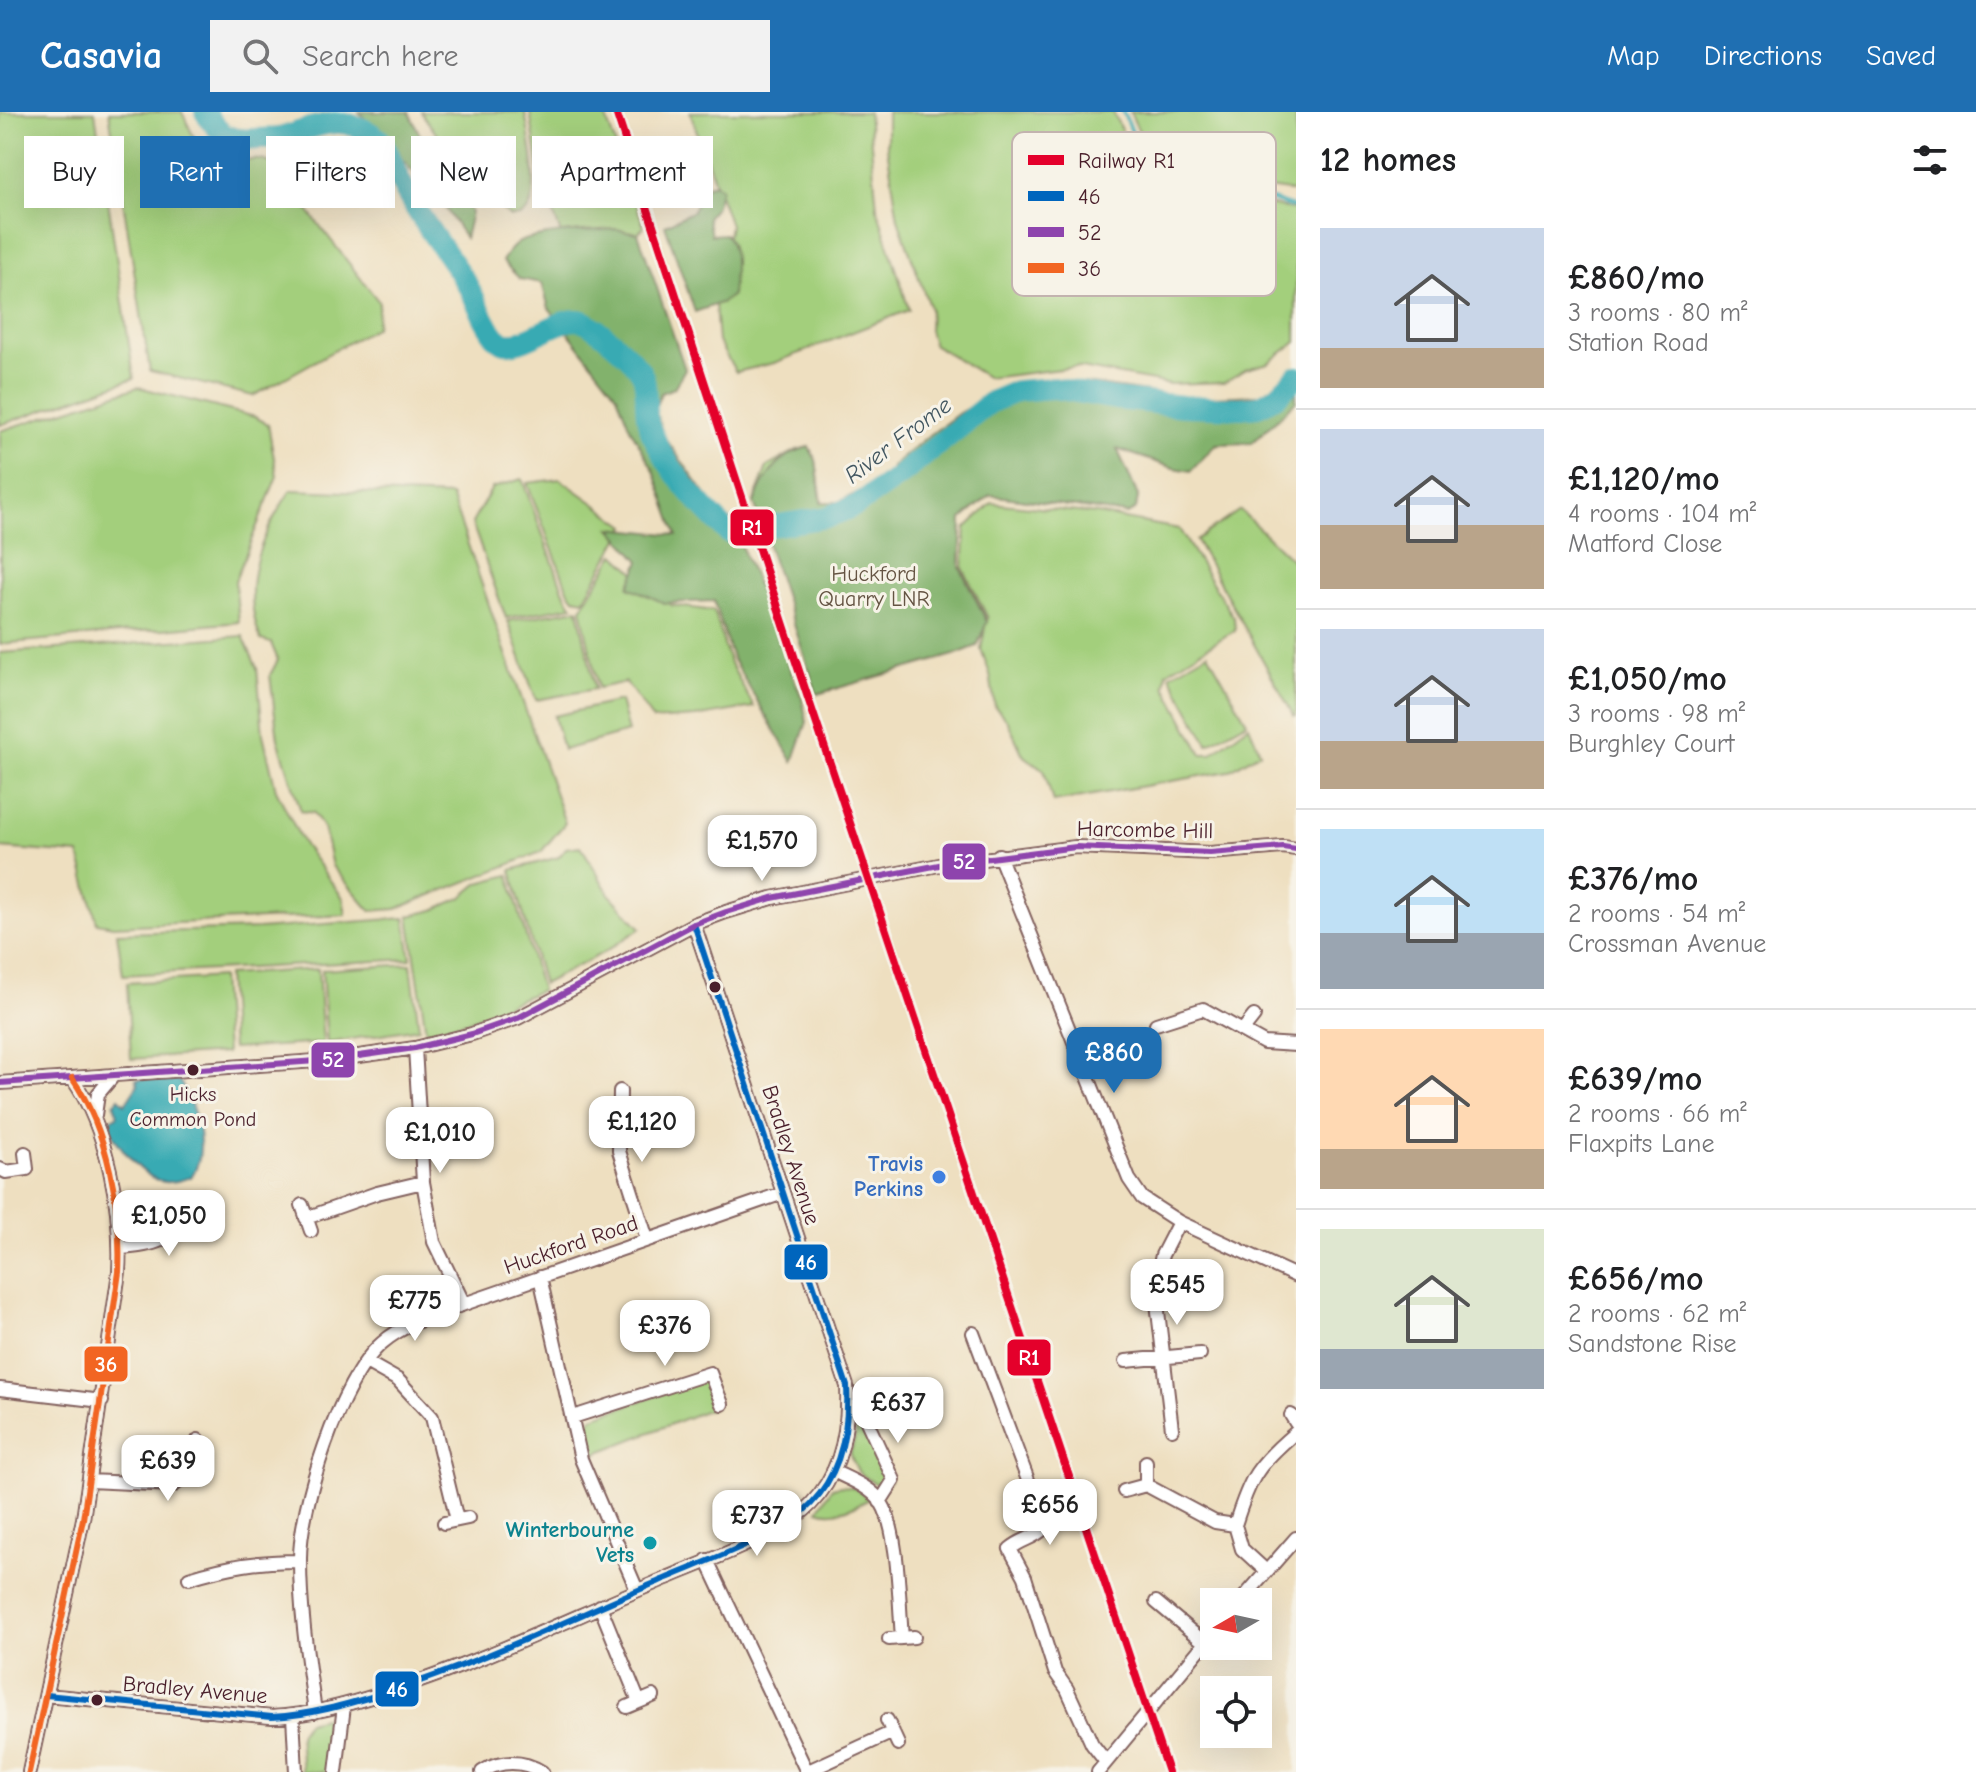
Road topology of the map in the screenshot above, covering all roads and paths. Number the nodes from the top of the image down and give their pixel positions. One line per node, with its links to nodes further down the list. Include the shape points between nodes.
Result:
1 (1296, 849): 2 (street, Harcombe Hill, via 1210,853 1076,847)
2 (999, 855): 3 (street, Harcombe Hill, via 772,898); 21 (street, via 1129,1179 1142,1198)
3 (694, 924): 8 (street, Harcombe Hill, via 518,1018); 19 (street, Bradley Avenue)
4 (1254, 1016): 6 (street)
5 (1156, 1024): 6 (street, via 1203,1009)
6 (1243, 1030): 7 (street, via 1264,1043)
7 (1296, 1045)
8 (415, 1048): 9 (street, Harcombe Hill, via 331,1060); 18 (street)
9 (114, 1075): 10 (street, Harcombe Hill); 15 (street, via 98,1094)
10 (72, 1078): 11 (street, Harcombe Hill); 15 (street)
11 (0, 1083)
12 (620, 1091): 14 (street)
13 (633, 1107): 14 (street)
14 (618, 1108): 23 (street, via 619,1151)
15 (95, 1115): 24 (street)
16 (25, 1153): 17 (street, via 27,1169)
17 (0, 1169)
18 (423, 1182): 22 (street, via 304,1211); 27 (street, via 434,1242)
19 (783, 1193): 23 (street, Huckford Road); 36 (street, Bradley Avenue, via 847,1386)
20 (192, 1214): 24 (street, via 160,1243)
21 (1179, 1222): 25 (street); 30 (street, via 1162,1255 1155,1286)
22 (311, 1231)
23 (647, 1239): 26 (street, Huckford Road)
24 (120, 1248): 34 (street)
25 (1296, 1276)
26 (540, 1277): 27 (street, Huckford Road); 37 (street)
27 (464, 1304): 32 (street, Huckford Road, via 413,1323 382,1343)
28 (973, 1333): 67 (street, via 1041,1515 1043,1529 1010,1549 1025,1577 1055,1672)
29 (1200, 1354): 30 (street)
30 (1162, 1357): 31 (street); 38 (street)
31 (1126, 1361)
32 (366, 1362): 47 (street, via 398,1380 432,1417); 51 (street, Huckford Road, via 331,1423 301,1534)
33 (0, 1389): 34 (street)
34 (102, 1401): 43 (street)
35 (722, 1404): 37 (street, via 710,1373)
36 (848, 1408): 42 (street, Bradley Avenue, via 845,1440); 46 (street, via 863,1413 894,1480)
37 (573, 1417): 55 (street, via 581,1459)
38 (1172, 1429)
39 (1296, 1432): 48 (street, via 1267,1456 1248,1485)
40 (198, 1440): 43 (street, via 191,1463 174,1485)
41 (1146, 1462): 44 (street)
42 (833, 1471): 46 (street); 50 (street, Bradley Avenue, via 811,1504 780,1528)
43 (89, 1481): 61 (street)
44 (1146, 1485): 45 (street); 48 (street, via 1215,1522)
45 (1124, 1491)
46 (880, 1502): 58 (street, via 892,1533)
47 (456, 1520)
48 (1235, 1525): 52 (street, via 1242,1549)
49 (1296, 1538): 52 (street)
50 (707, 1560): 55 (street, Bradley Avenue); 73 (street)
51 (300, 1561): 53 (street, via 256,1561); 64 (street, Huckford Road)
52 (1266, 1571): 54 (street)
53 (197, 1580)
54 (1252, 1588)
55 (637, 1590): 57 (street, Bradley Avenue)
56 (1156, 1602): 59 (street)
57 (600, 1606): 62 (street, via 633,1704); 63 (street, Bradley Avenue, via 438,1676)
58 (902, 1638)
59 (1200, 1639)
60 (1200, 1649): 67 (street)
61 (46, 1695): 65 (street, Bradley Avenue); 68 (street)
62 (653, 1696)
63 (344, 1706): 64 (street, Bradley Avenue); 70 (street)
64 (315, 1712): 65 (street, Bradley Avenue)
65 (293, 1716): 69 (street, Bradley Avenue)
66 (893, 1732): 73 (street)
67 (1102, 1767)
68 (29, 1772)
69 (296, 1772)
70 (336, 1772)
71 (482, 1772): 72 (street, via 504,1762)
72 (542, 1772)
73 (807, 1772)

